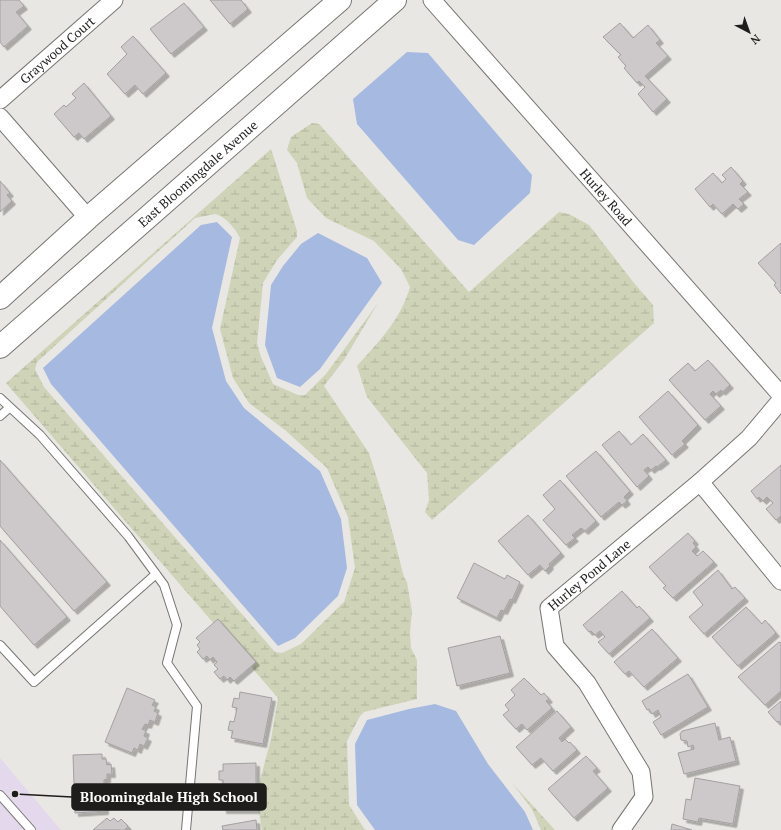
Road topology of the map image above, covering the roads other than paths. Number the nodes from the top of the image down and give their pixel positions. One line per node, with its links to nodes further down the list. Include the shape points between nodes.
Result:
1 (114, 0): 5 (street, Graywood Court)
2 (340, 0): 7 (main road)
3 (395, 0): 9 (main road, East Bloomingdale Avenue)
4 (432, 0): 10 (street, Hurley Road)
5 (0, 100)
6 (0, 117): 7 (street)
7 (88, 218): 8 (main road)
8 (0, 298)
9 (0, 347)
10 (781, 395)
11 (0, 398): 13 (lane)
12 (781, 400): 15 (street, Hurley Pond Lane, via 749,438)
13 (9, 408): 14 (lane); 16 (lane, via 40,435 128,536)
14 (0, 416)
15 (700, 482): 17 (street); 22 (street, Hurley Pond Lane, via 549,608 555,646 587,683 640,772 644,797)
16 (156, 574): 18 (lane, via 34,682); 21 (lane, via 164,585 177,624 167,663 197,706)
17 (781, 581)
18 (0, 645)
19 (0, 795): 20 (lane)
20 (31, 830)
21 (186, 830)
22 (621, 830)

